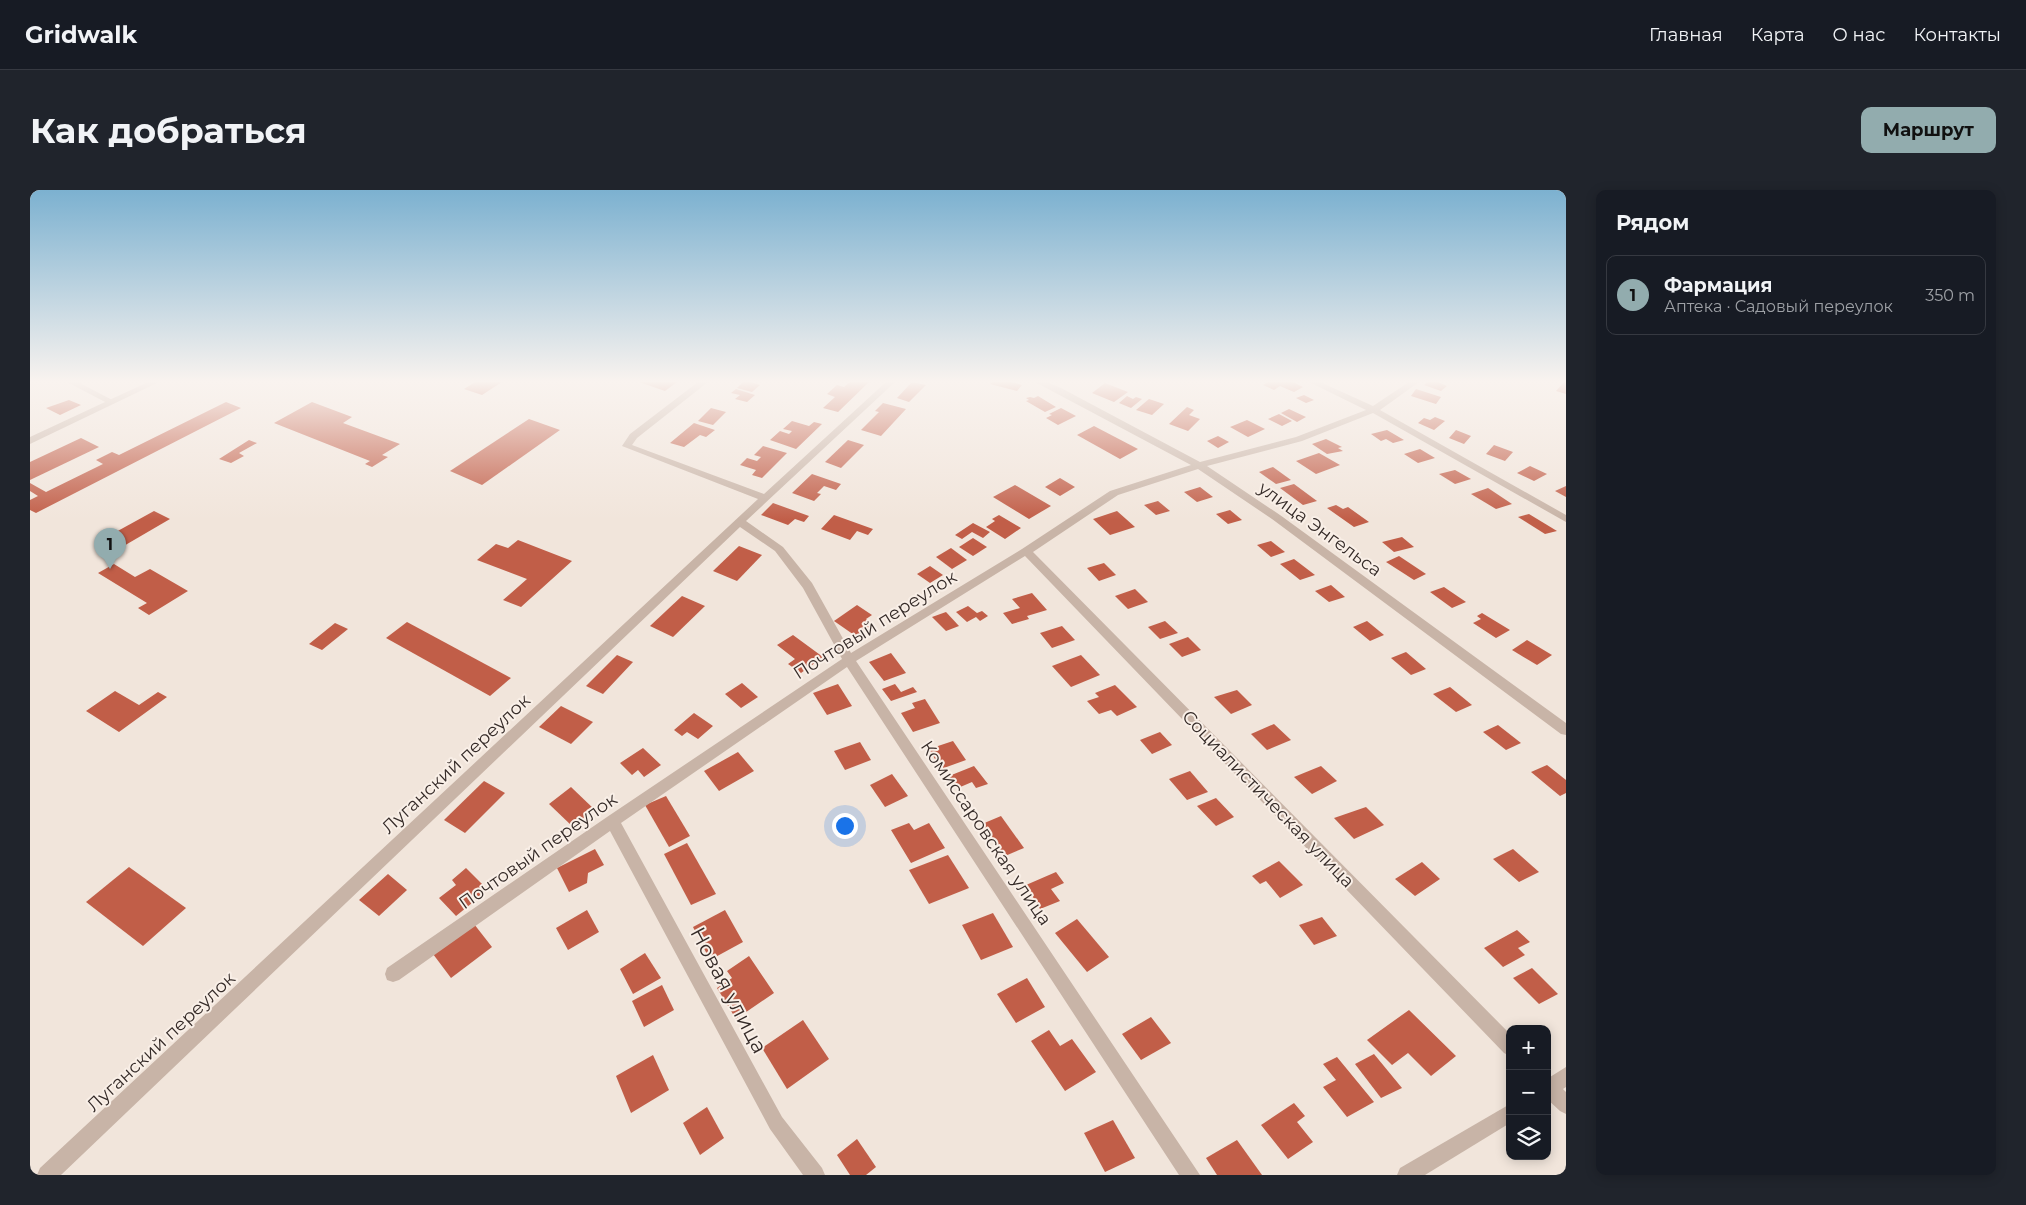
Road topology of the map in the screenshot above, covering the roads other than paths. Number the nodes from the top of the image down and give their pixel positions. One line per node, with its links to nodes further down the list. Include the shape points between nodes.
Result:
1 (57, 428): 7 (street)
2 (644, 428): 9 (street, via 627,446)
3 (842, 428): 9 (street, Луганский переулок)
4 (1128, 428): 8 (street, улица Энгельса)
5 (1328, 428): 8 (street, Почтовый переулок, via 1300,439)
6 (1406, 428): 10 (street)
7 (30, 441)
8 (1199, 466): 12 (street, Почтовый переулок, via 1114,493); 14 (street, улица Энгельса, via 1276,517)
9 (765, 498): 11 (street, Луганский переулок)
10 (1566, 518)
11 (740, 522): 13 (street, Комиссаровская улица, via 779,549 808,586); 23 (street, Луганский переулок)
12 (1026, 551): 13 (street, Почтовый переулок); 17 (street, Социалистическая улица)
13 (849, 660): 15 (street, Почтовый переулок); 25 (street, Комиссаровская улица)
14 (1566, 730)
15 (612, 821): 16 (street, Почтовый переулок); 24 (street, Новая улица, via 776,1122)
16 (393, 974)
17 (1506, 1043)
18 (1566, 1076): 19 (street)
19 (1551, 1086)
20 (1551, 1091): 21 (street)
21 (1566, 1105)
22 (1506, 1114): 26 (street)
23 (47, 1175)
24 (815, 1175)
25 (1190, 1175)
26 (1407, 1175)

